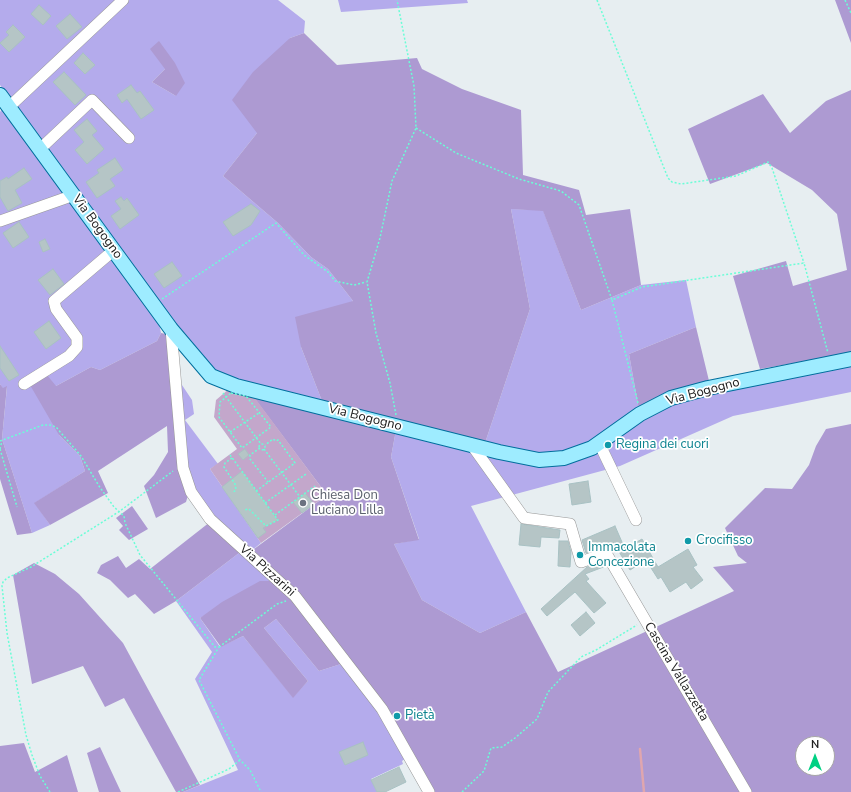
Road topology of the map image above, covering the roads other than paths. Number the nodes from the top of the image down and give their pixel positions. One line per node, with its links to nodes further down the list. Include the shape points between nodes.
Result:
1 (123, 0): 3 (street)
2 (0, 95): 3 (main road, Via Bogogno)
3 (9, 107): 5 (main road, Via Bogogno)
4 (129, 138): 5 (street, via 92,100)
5 (40, 149): 6 (main road, Via Bogogno)
6 (74, 195): 7 (street); 8 (main road, Via Bogogno)
7 (0, 221)
8 (114, 250): 9 (main road, Via Bogogno); 11 (street, via 54,302 56,309 77,338 77,347 69,356)
9 (171, 330): 13 (main road, Via Bogogno, via 211,376 236,386); 15 (street, Via Pizzarini, via 183,464 191,492 210,519 298,598 382,709)
10 (851, 358): 12 (main road, Via Bogogno, via 671,398 640,414)
11 (24, 384)
12 (599, 443): 13 (main road, Via Bogogno, via 564,458 539,460); 14 (street)
13 (471, 444): 16 (street, Cascina Vallazzetta, via 524,518 570,524 581,562 605,553)
14 (636, 520)
15 (429, 792)
16 (746, 792)

